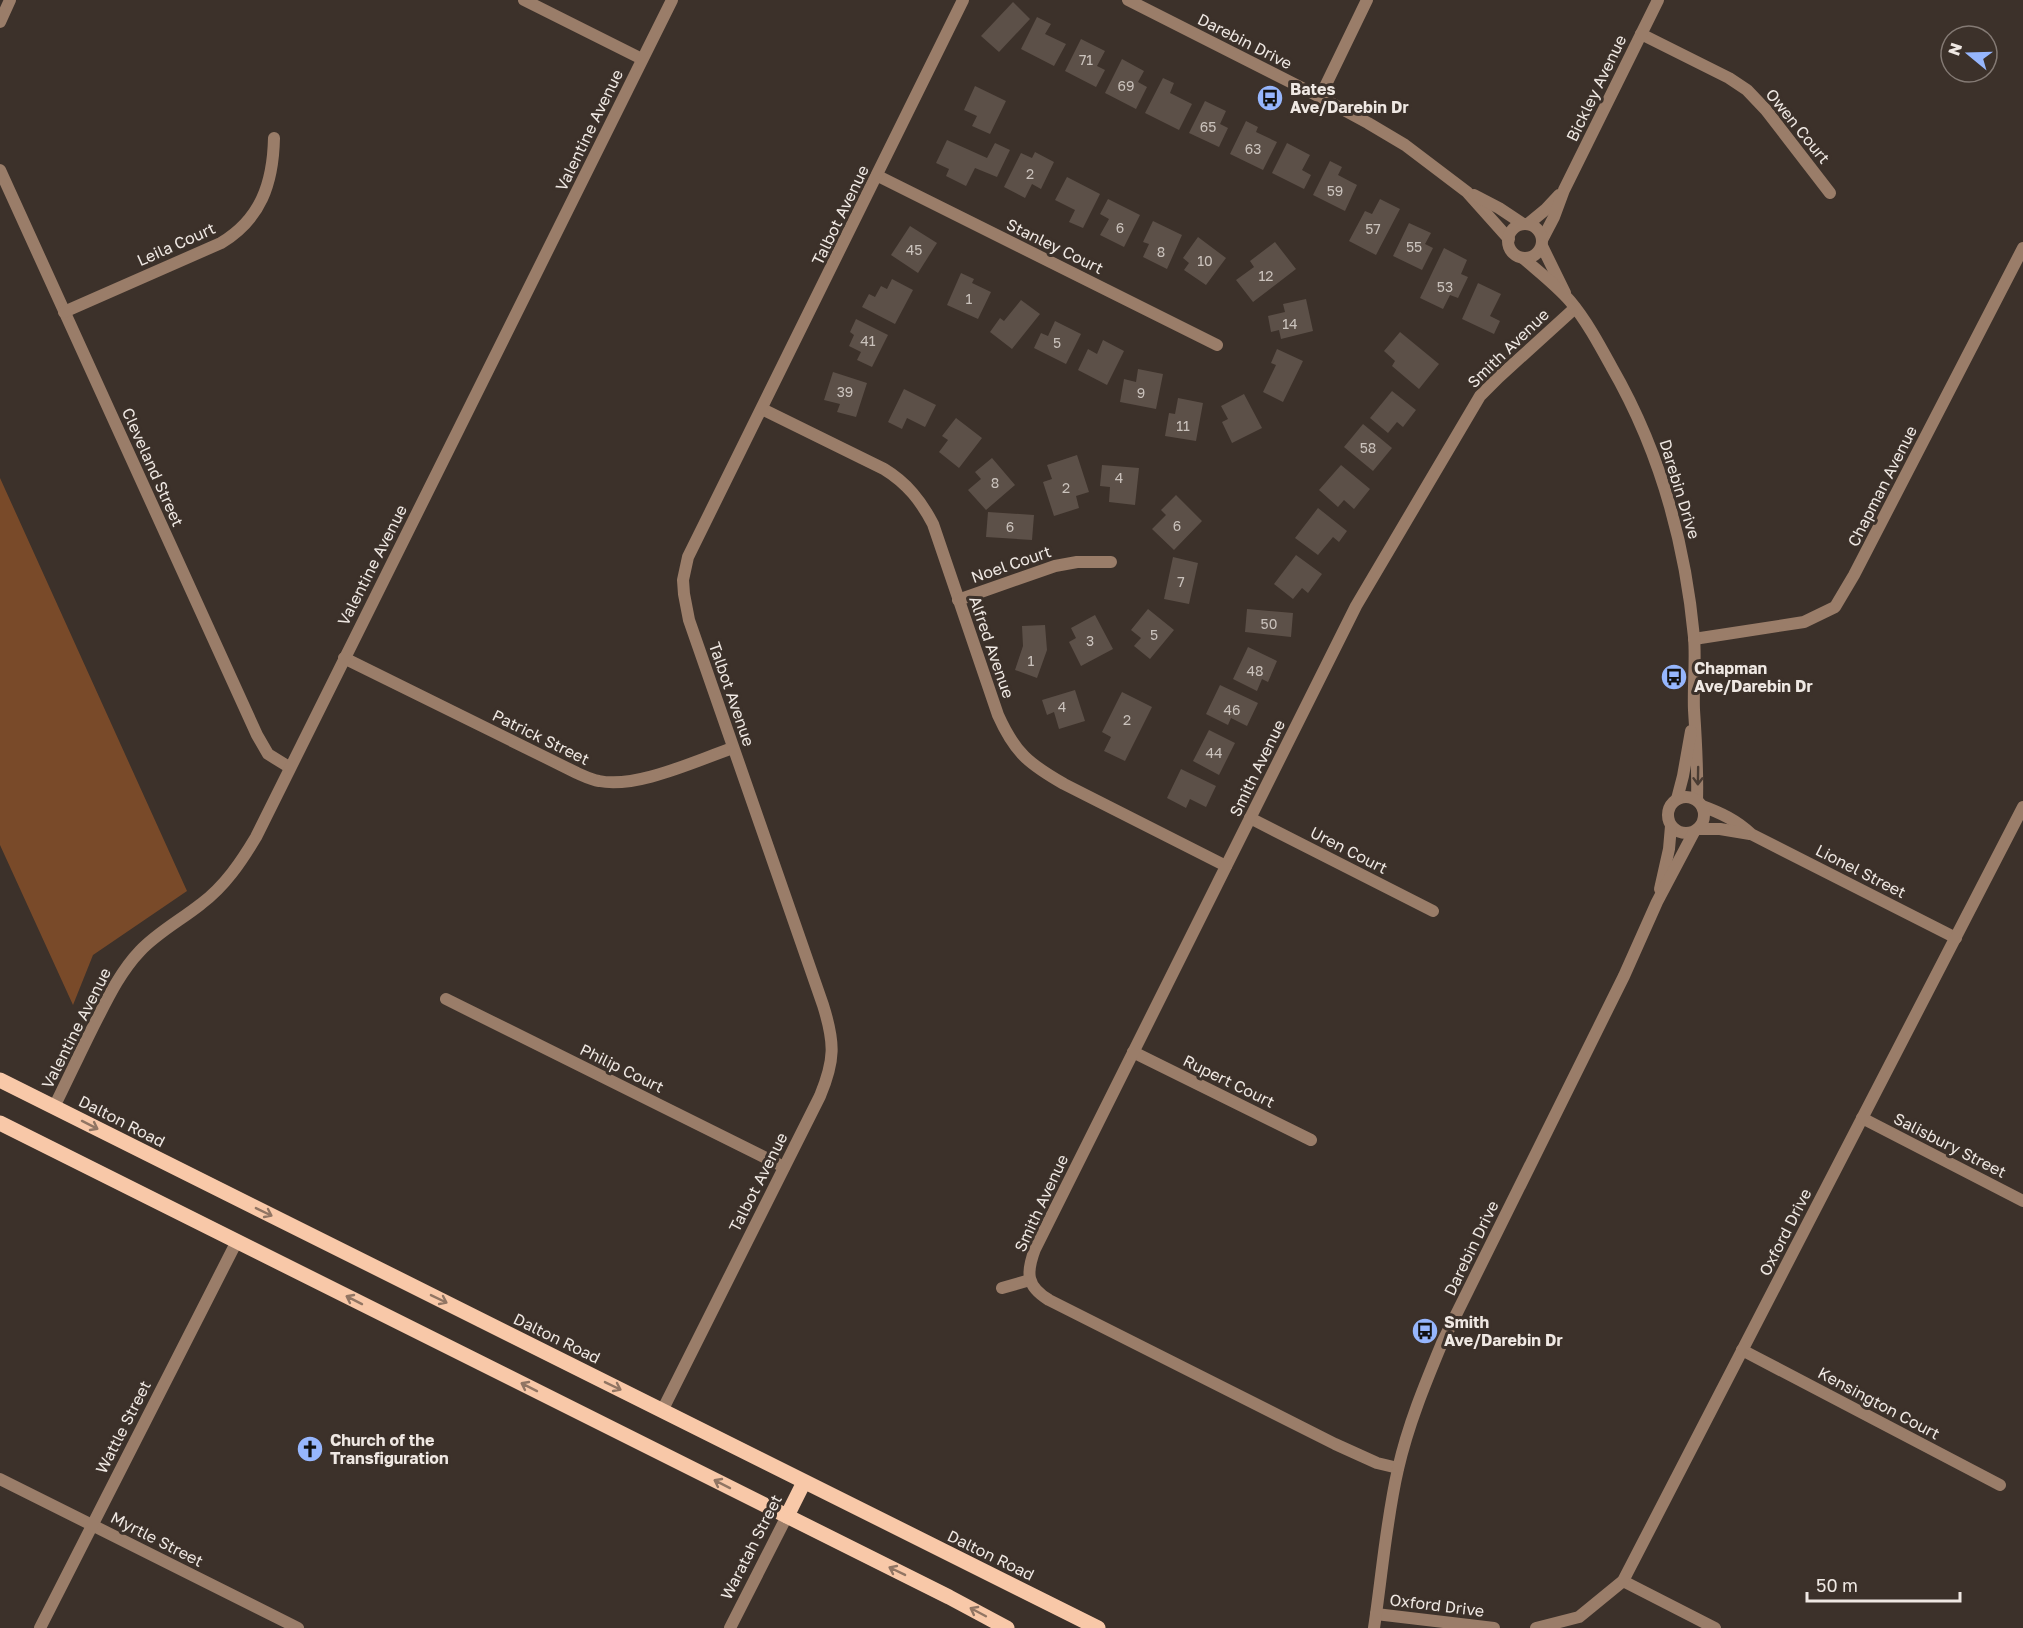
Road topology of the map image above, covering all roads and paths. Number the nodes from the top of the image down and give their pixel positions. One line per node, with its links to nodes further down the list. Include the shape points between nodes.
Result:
1 (10, 0): 8 (street)
2 (524, 0): 10 (street)
3 (672, 0): 10 (street, Valentine Avenue)
4 (963, 0): 14 (street, Talbot Avenue)
5 (1128, 0): 11 (street, Darebin Drive)
6 (1367, 0): 11 (street)
7 (1658, 0): 9 (street, Bickley Avenue)
8 (0, 22)
9 (1641, 34): 15 (street, Bickley Avenue); 17 (street, Owen Court, via 1747,90)
10 (642, 59): 30 (street, Valentine Avenue)
11 (1320, 97): 16 (street, Darebin Drive, via 1405,145)
12 (274, 138): 24 (street, Leila Court, via 271,177 256,210 237,234)
13 (0, 170): 24 (street, Cleveland Street)
14 (878, 176): 25 (street, Stanley Court); 26 (street, Talbot Avenue)
15 (1564, 190): 18 (street, Bickley Avenue); 20 (street, Bickley Avenue)
16 (1467, 192): 18 (street, Darebin Drive); 19 (street, Darebin Drive)
17 (1830, 193)
18 (1525, 224): 19 (street, via 1513,229); 20 (street, via 1536,228)
19 (1509, 239): 22 (street, via 1514,254)
20 (1542, 243): 22 (street, via 1537,254); 23 (street, Darebin Drive)
21 (2023, 248): 29 (street, Chapman Avenue, via 1835,607 1804,622)
22 (1523, 258): 23 (street, Darebin Drive)
23 (1572, 304): 29 (street, Darebin Drive, via 1625,390 1656,462 1681,545); 37 (street, Smith Avenue, via 1480,396 1356,606)
24 (64, 312): 33 (street, Cleveland Street, via 257,735 268,754)
25 (1217, 345)
26 (762, 409): 28 (street, Alfred Avenue, via 884,469 910,489 933,525); 32 (street, Talbot Avenue, via 687,557 683,580 689,620)
27 (1111, 562): 28 (street, Noel Court, via 1055,566)
28 (958, 600): 41 (street, Alfred Avenue, via 998,715 1023,757 1064,784)
29 (1694, 639): 31 (street, Darebin Drive)
30 (344, 658): 32 (street, Patrick Street, via 600,782 632,781); 33 (street, Valentine Avenue)
31 (1694, 709): 34 (street, Darebin Drive); 35 (street, Darebin Drive, one-way to 35)
32 (733, 747): 52 (street, Talbot Avenue, via 823,1005 833,1045 828,1078)
33 (289, 767): 48 (street, Valentine Avenue, via 240,864 203,903 160,934 126,968)
34 (1677, 799): 35 (street, via 1687,797); 38 (street, via 1668,811)
35 (1699, 803): 39 (street, via 1704,818); 40 (street, Lionel Street, via 1739,822)
36 (2023, 807): 44 (street, Oxford Drive)
37 (1250, 818): 41 (street, Smith Avenue); 43 (street, Uren Court)
38 (1671, 826): 39 (street, via 1689,834); 42 (street, Darebin Drive)
39 (1696, 830): 40 (street, Lionel Street); 42 (street, Darebin Drive)
40 (1751, 834): 44 (street, Lionel Street)
41 (1226, 866): 46 (street, Smith Avenue)
42 (1657, 902): 59 (street, Darebin Drive, via 1442,1343 1411,1421)
43 (1433, 911)
44 (1956, 938): 49 (street, Oxford Drive)
45 (446, 999): 52 (street, Philip Court)
46 (1133, 1052): 51 (street, Rupert Court); 55 (street, Smith Avenue, via 1035,1249 1028,1271)
47 (0, 1080): 48 (main road, Dalton Road)
48 (54, 1107): 58 (main road, Dalton Road, one-way to 58)
49 (1862, 1118): 53 (street, Salisbury Street); 57 (street, Oxford Drive)
50 (0, 1123): 54 (main road)
51 (1311, 1140)
52 (784, 1167): 58 (street, Talbot Avenue)
53 (2023, 1201)
54 (237, 1241): 63 (main road, one-way to 54); 64 (street, Wattle Street)
55 (1030, 1280): 56 (street); 59 (street, via 1049,1300 1335,1444)
56 (1002, 1288)
57 (1742, 1350): 62 (street, Kensington Court); 65 (street, Oxford Drive)
58 (662, 1411): 61 (main road, Dalton Road)
59 (1398, 1468): 66 (street, Darebin Drive)
60 (0, 1479): 64 (street, Myrtle Street)
61 (804, 1482): 63 (main road, Waratah Street); 71 (main road, Dalton Road)
62 (2000, 1485)
63 (787, 1516): 69 (street, Waratah Street); 70 (main road, one-way to 63)
64 (92, 1525): 67 (street, Wattle Street); 68 (street, Myrtle Street)
65 (1623, 1581): 74 (street, Oxford Drive, via 1579,1617); 75 (street)
66 (1376, 1614): 72 (street, Darebin Drive); 73 (street, Oxford Drive)
67 (40, 1628)
68 (298, 1628)
69 (730, 1628)
70 (1007, 1628)
71 (1098, 1628)
72 (1374, 1628)
73 (1494, 1628)
74 (1536, 1628)
75 (1715, 1628)

